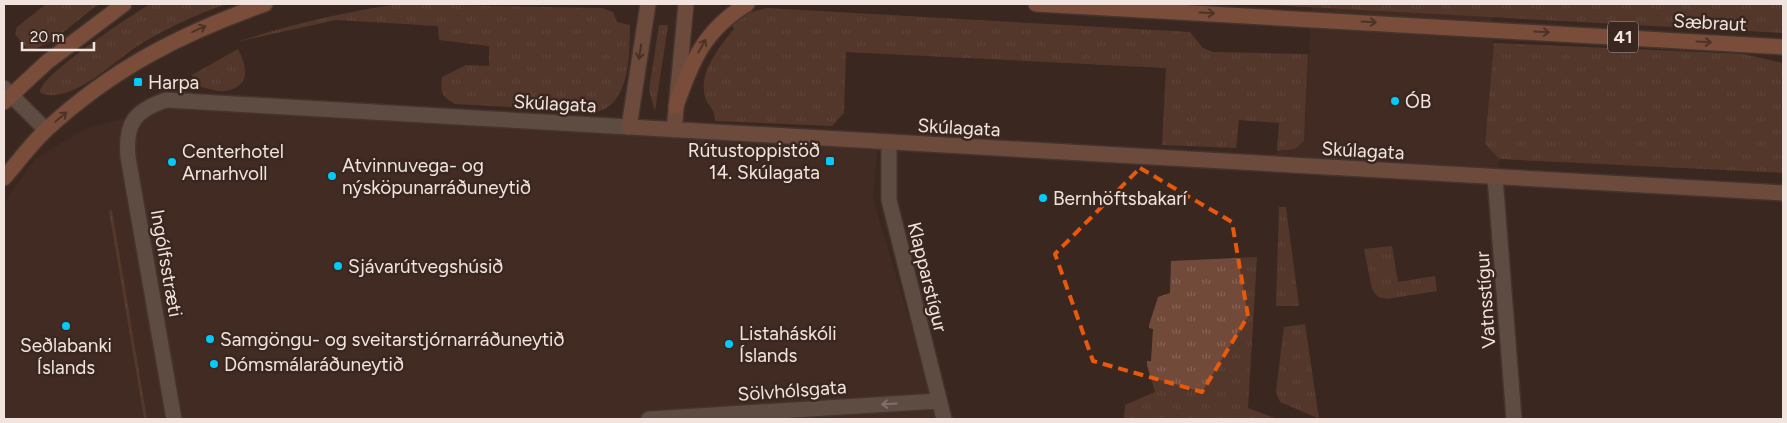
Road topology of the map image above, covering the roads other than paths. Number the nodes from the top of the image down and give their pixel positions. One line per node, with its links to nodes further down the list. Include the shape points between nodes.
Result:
1 (124, 4): 8 (main road)
2 (265, 4): 12 (main road, one-way to 2, via 83,99 166,44)
3 (648, 4): 11 (street, one-way to 11)
4 (686, 4): 9 (street)
5 (747, 4): 9 (main road, one-way to 5, via 704,41 723,20)
6 (1036, 4): 7 (main road, Sæbraut / 41, one-way to 7)
7 (1783, 47)
8 (6, 95): 12 (street)
9 (676, 106): 13 (street)
10 (137, 115): 11 (street, Skúlagata, via 166,100); 19 (street, Ingólfsstræti, via 126,139 128,157)
11 (629, 128): 13 (street, Skúlagata)
12 (46, 130): 16 (main road)
13 (674, 130): 14 (street, Skúlagata)
14 (889, 143): 15 (street, Skúlagata); 18 (street, Klapparstígur, via 888,200)
15 (1495, 177): 17 (street, Skúlagata); 22 (street, Vatnsstígur)
16 (4, 178)
17 (1783, 193)
18 (938, 401): 20 (street, Sölvhólsgata, one-way to 20); 21 (street, Klapparstígur)
19 (174, 419)
20 (649, 419)
21 (944, 419)
22 (1514, 419)

